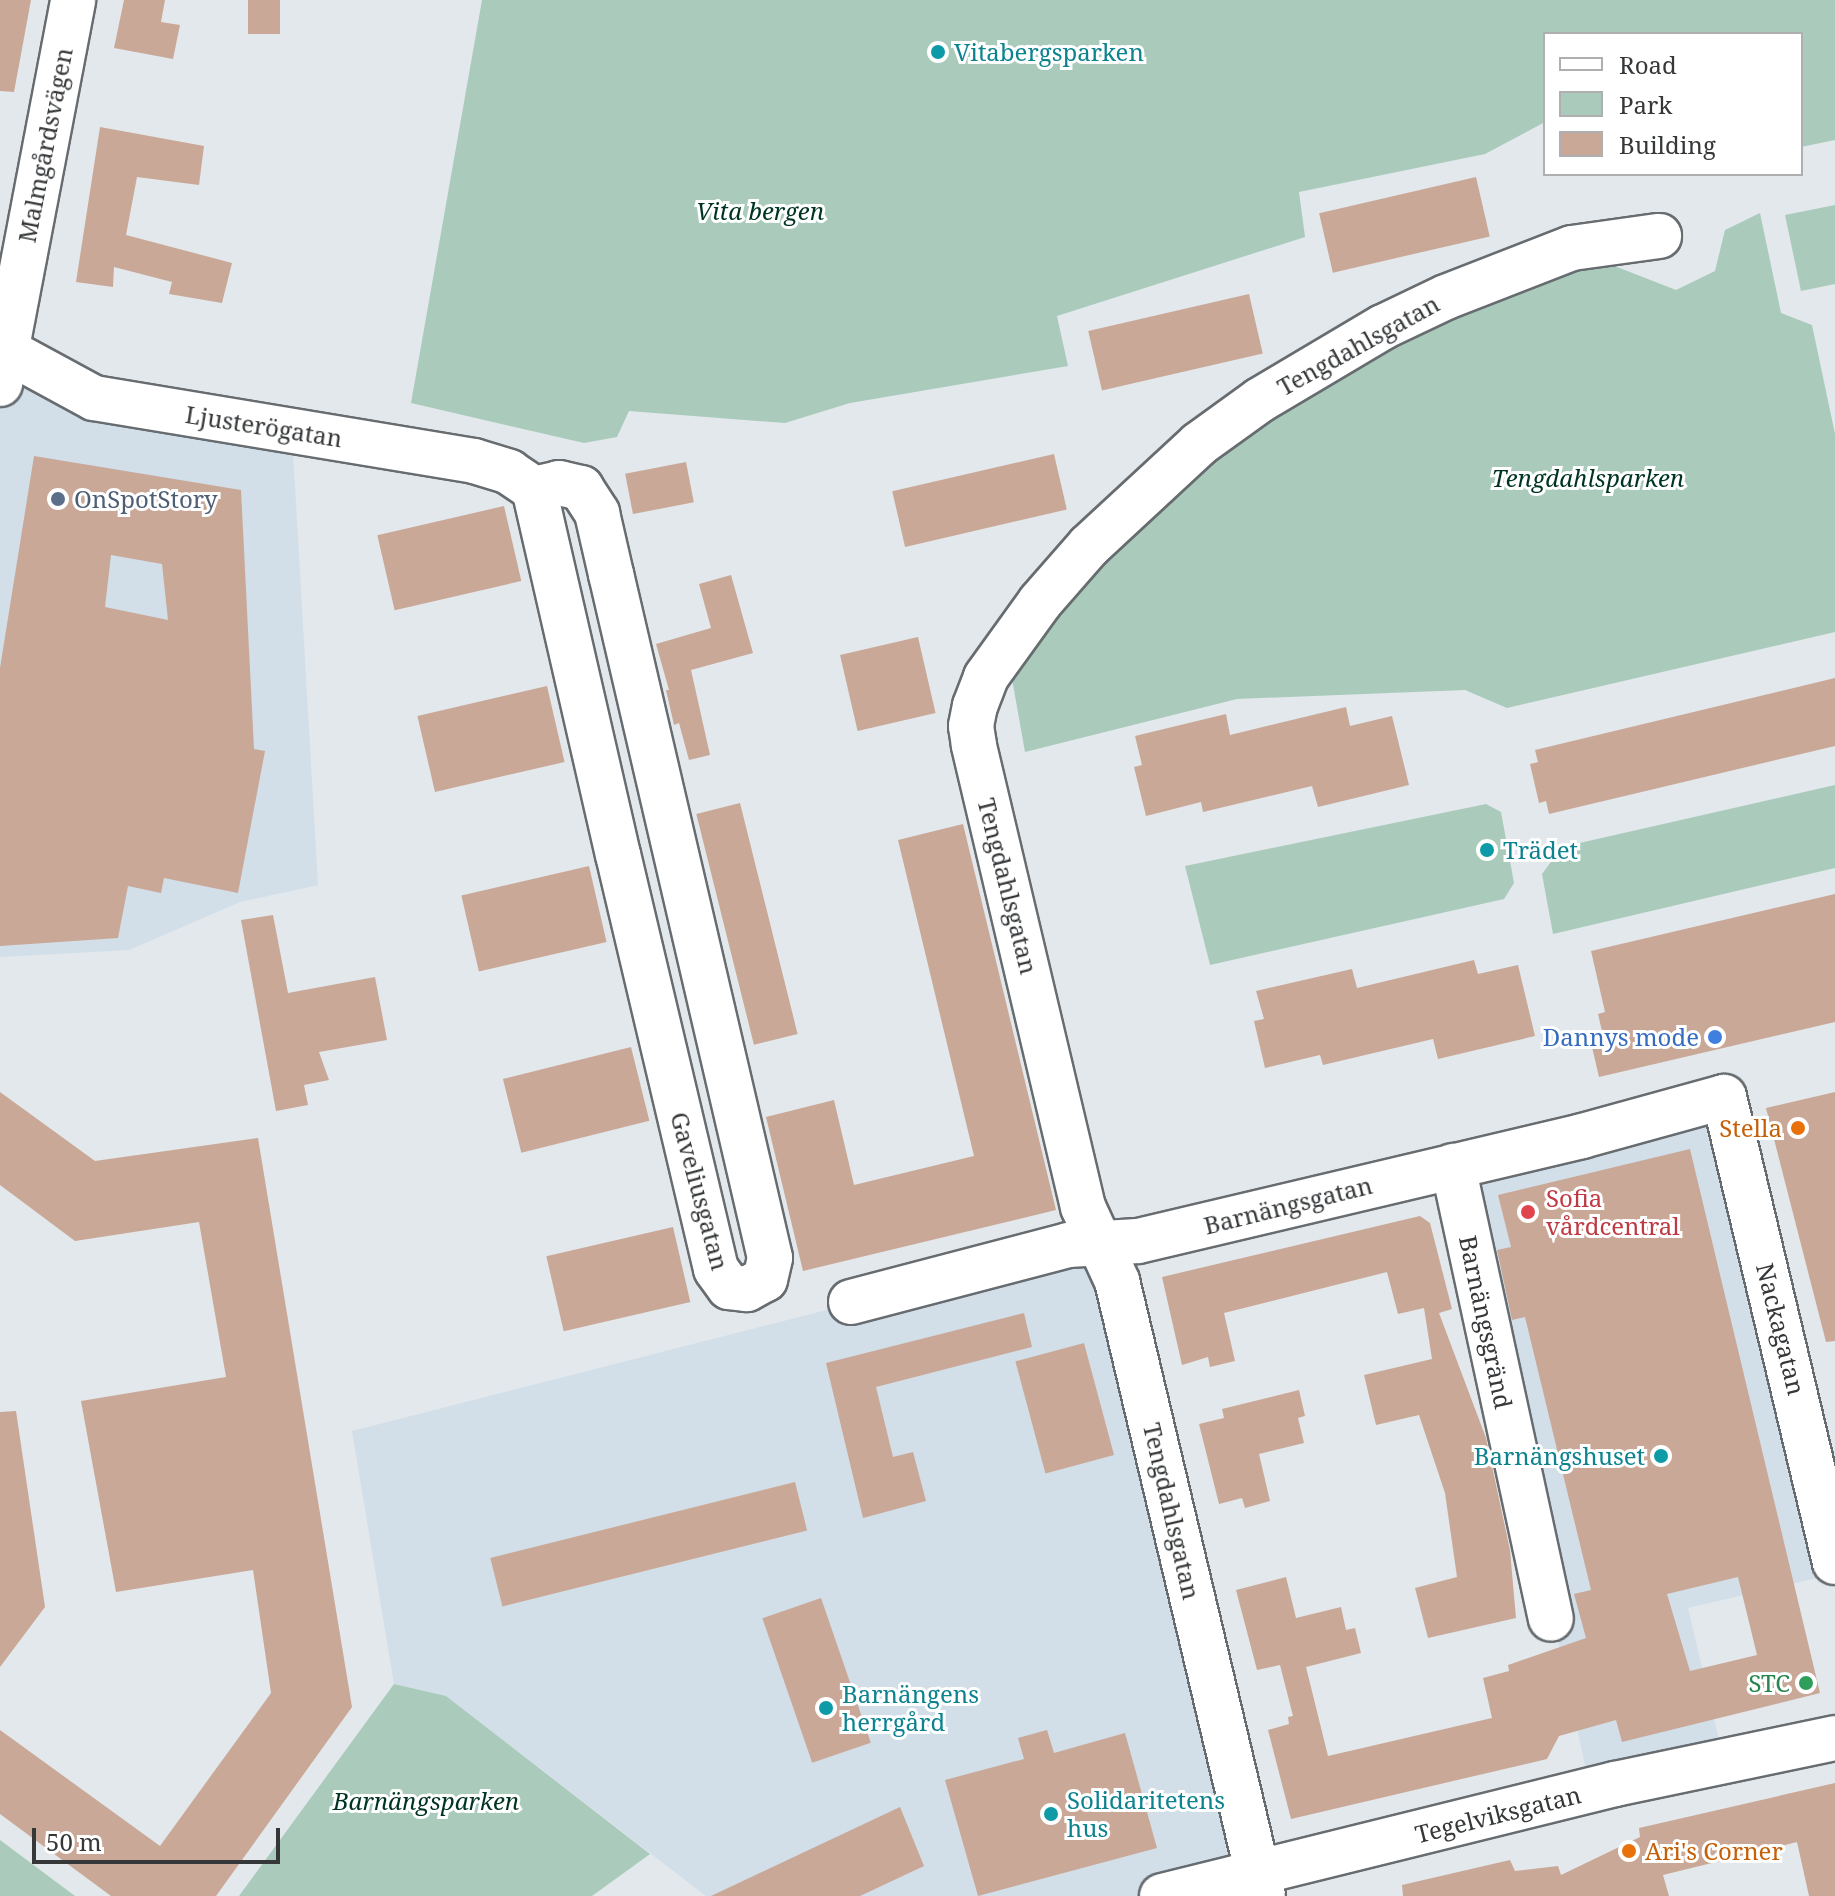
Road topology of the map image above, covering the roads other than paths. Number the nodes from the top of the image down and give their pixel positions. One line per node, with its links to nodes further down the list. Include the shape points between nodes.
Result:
1 (73, 0): 3 (street, Malmgårdsvägen)
2 (1659, 236): 9 (street, Tengdahlsgatan, via 1572,248 1446,297 1383,327 1260,400 1199,444 1089,546 986,677 971,726 974,745 1083,1207)
3 (2, 360): 4 (street, Ljusterögatan, via 94,398 474,461 509,472)
4 (534, 489): 5 (street, Gaveliusgatan, via 559,483 581,488 597,513); 6 (street, Gaveliusgatan)
5 (672, 845): 6 (street); 6 (street, Gaveliusgatan, via 770,1258 765,1279 747,1289 729,1287 716,1269)
6 (618, 855)
7 (1724, 1097): 8 (street, Barnängsgatan); 11 (street, Nackagatan)
8 (1453, 1166): 9 (street, Barnängsgatan, via 1138,1241); 13 (street, Barnängsgränd)
9 (1102, 1242): 10 (street, Barnängsgatan, via 1068,1245); 15 (street, Tengdahlsgatan, via 1117,1281)
10 (851, 1302)
11 (1817, 1393): 12 (street, Nackagatan)
12 (1835, 1562)
13 (1551, 1619)
14 (1835, 1738): 15 (street, Tegelviksgatan, via 1615,1784)
15 (1261, 1885): 16 (street, Tegelviksgatan)
16 (1162, 1896)

